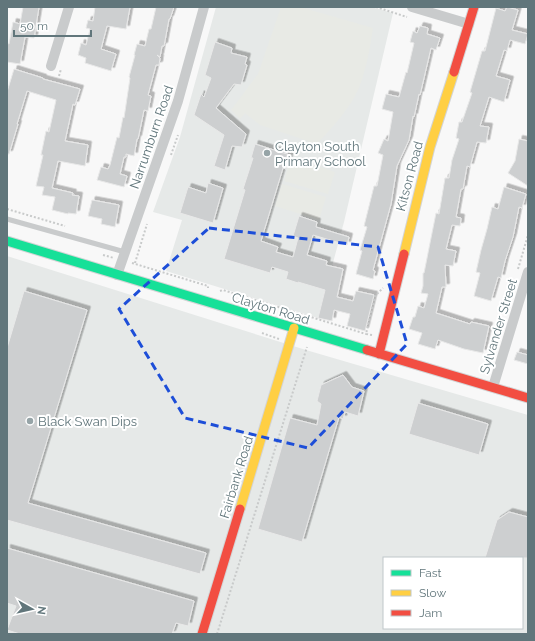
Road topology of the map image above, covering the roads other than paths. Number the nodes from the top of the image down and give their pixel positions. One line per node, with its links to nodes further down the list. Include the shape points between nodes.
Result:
1 (69, 7): 6 (street)
2 (204, 7): 9 (street, Narrumburn Road, via 178,101)
3 (412, 7): 5 (street)
4 (474, 7): 5 (main road, Kitson Road)
5 (469, 24): 13 (main road, Kitson Road, via 430,147)
6 (51, 66)
7 (7, 218): 9 (lane)
8 (7, 241): 11 (main road, Clayton Road)
9 (124, 256): 11 (street, Narrumburn Road)
10 (528, 272): 14 (street, Sylvander Street)
11 (117, 274): 12 (main road, Clayton Road)
12 (294, 328): 13 (main road, Clayton Road); 16 (main road, Fairbank Road)
13 (379, 354): 14 (main road, Clayton Road)
14 (493, 387): 15 (main road, Clayton Road)
15 (528, 398)
16 (202, 634)

